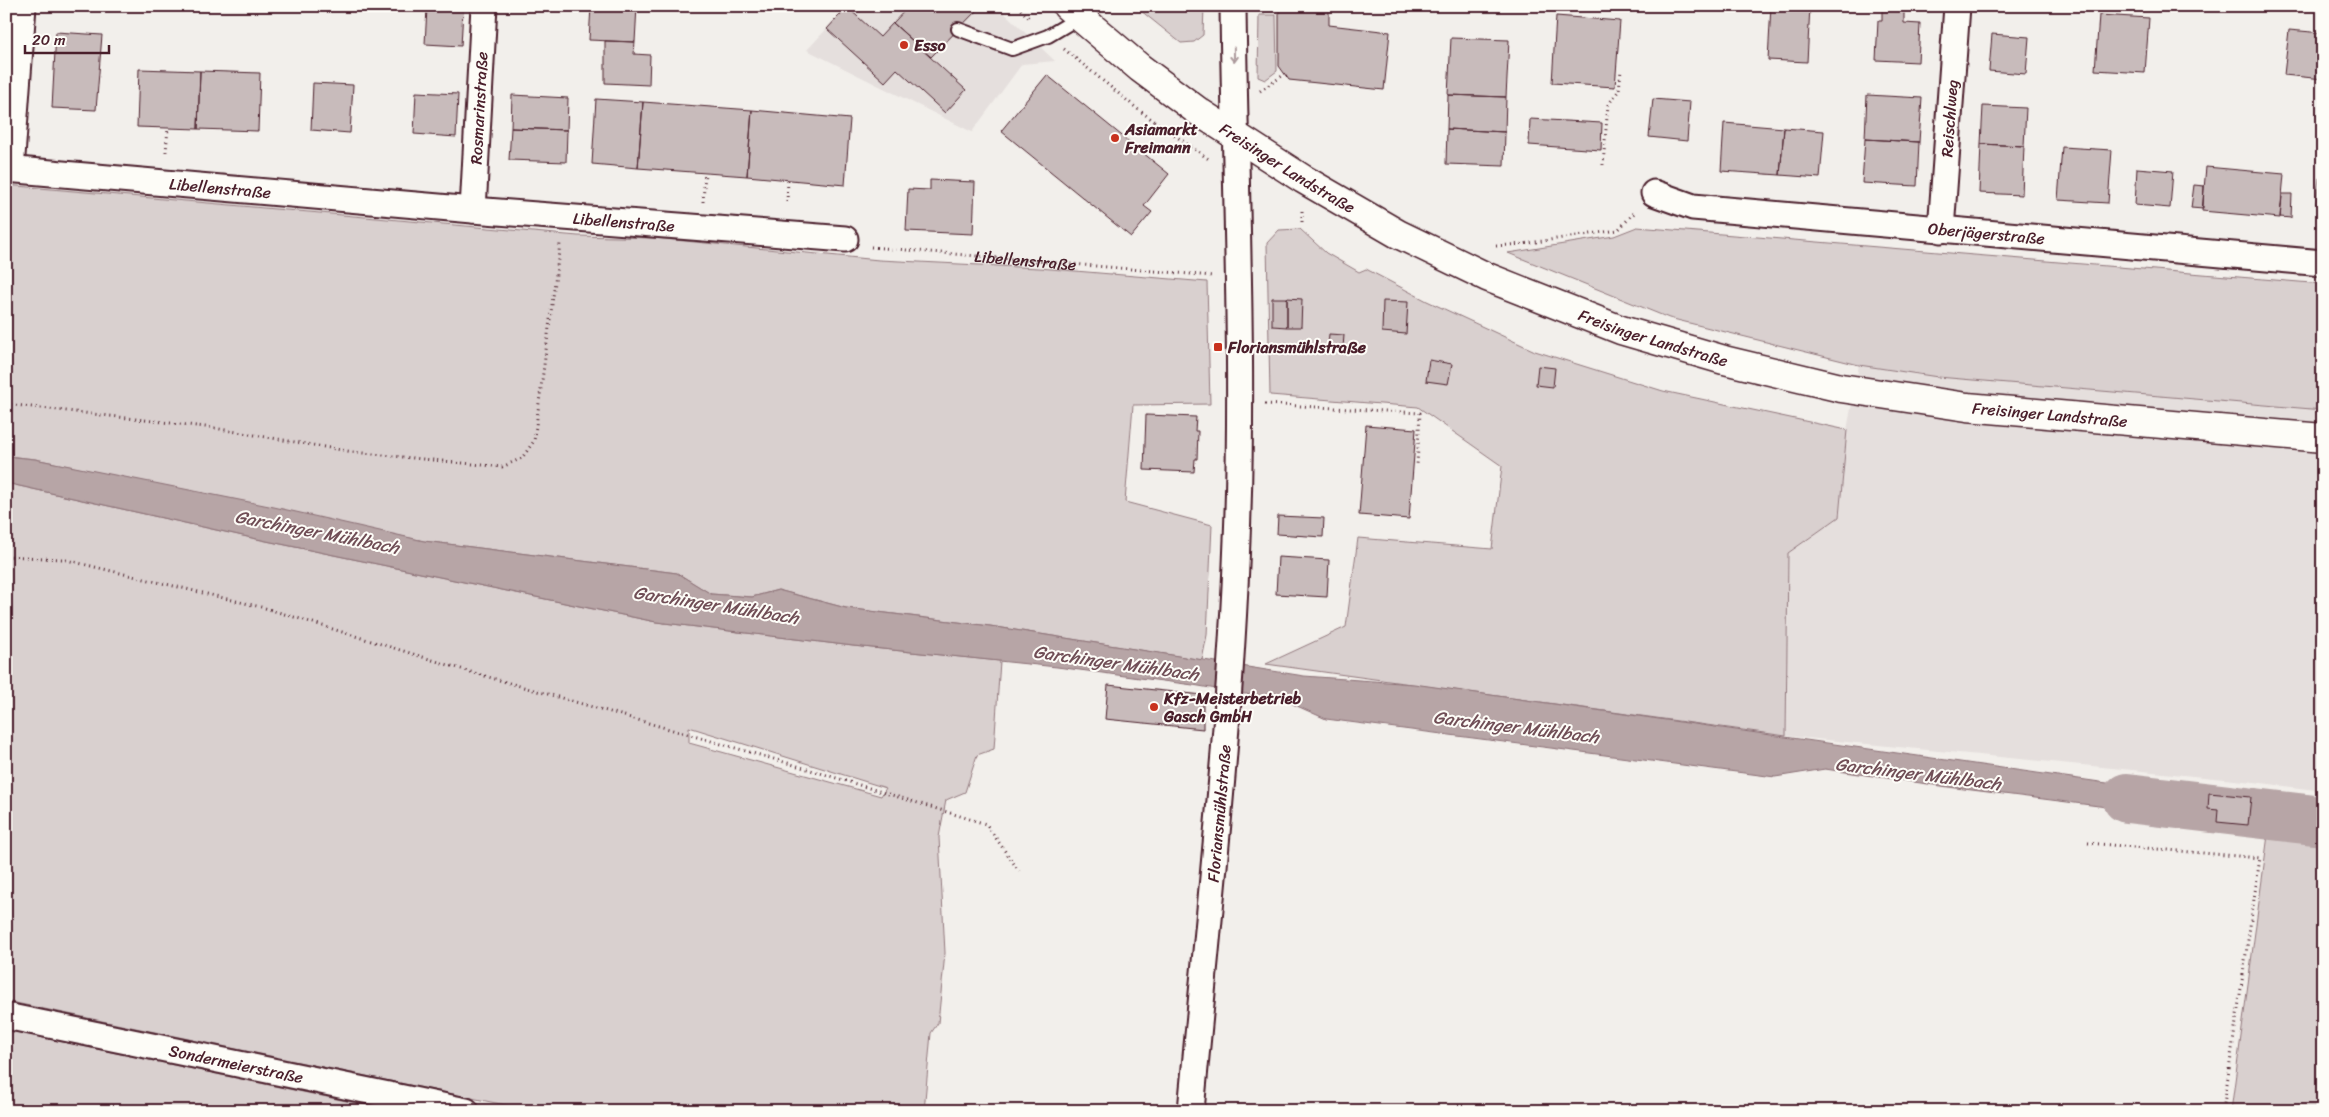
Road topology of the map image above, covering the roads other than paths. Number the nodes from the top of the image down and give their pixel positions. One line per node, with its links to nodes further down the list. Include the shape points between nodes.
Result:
1 (23, 6): 8 (street)
2 (484, 6): 10 (street, Rosmarinstraße)
3 (1234, 6): 7 (street, Floriansmühlstraße, one-way to 7)
4 (1957, 6): 11 (street, Reischlweg)
5 (1074, 12): 6 (lane, via 1048,36 1012,49); 7 (main road, Freisinger Landstraße, via 1140,68)
6 (958, 29)
7 (1236, 136): 14 (main road, Freisinger Landstraße, via 1398,234 1487,277 1621,330 1724,360 1841,388 1967,407); 17 (street, Floriansmühlstraße, via 1239,278 1237,538 1227,712)
8 (8, 169): 10 (street, Libellenstraße)
9 (1654, 193): 11 (street, Oberjägerstraße, via 1693,207)
10 (473, 210): 12 (street, Libellenstraße)
11 (1942, 230): 13 (street, Oberjägerstraße)
12 (845, 239)
13 (2323, 263)
14 (2323, 438)
15 (6, 1016): 16 (street, Sondermeierstraße)
16 (466, 1111)
17 (1191, 1111)

